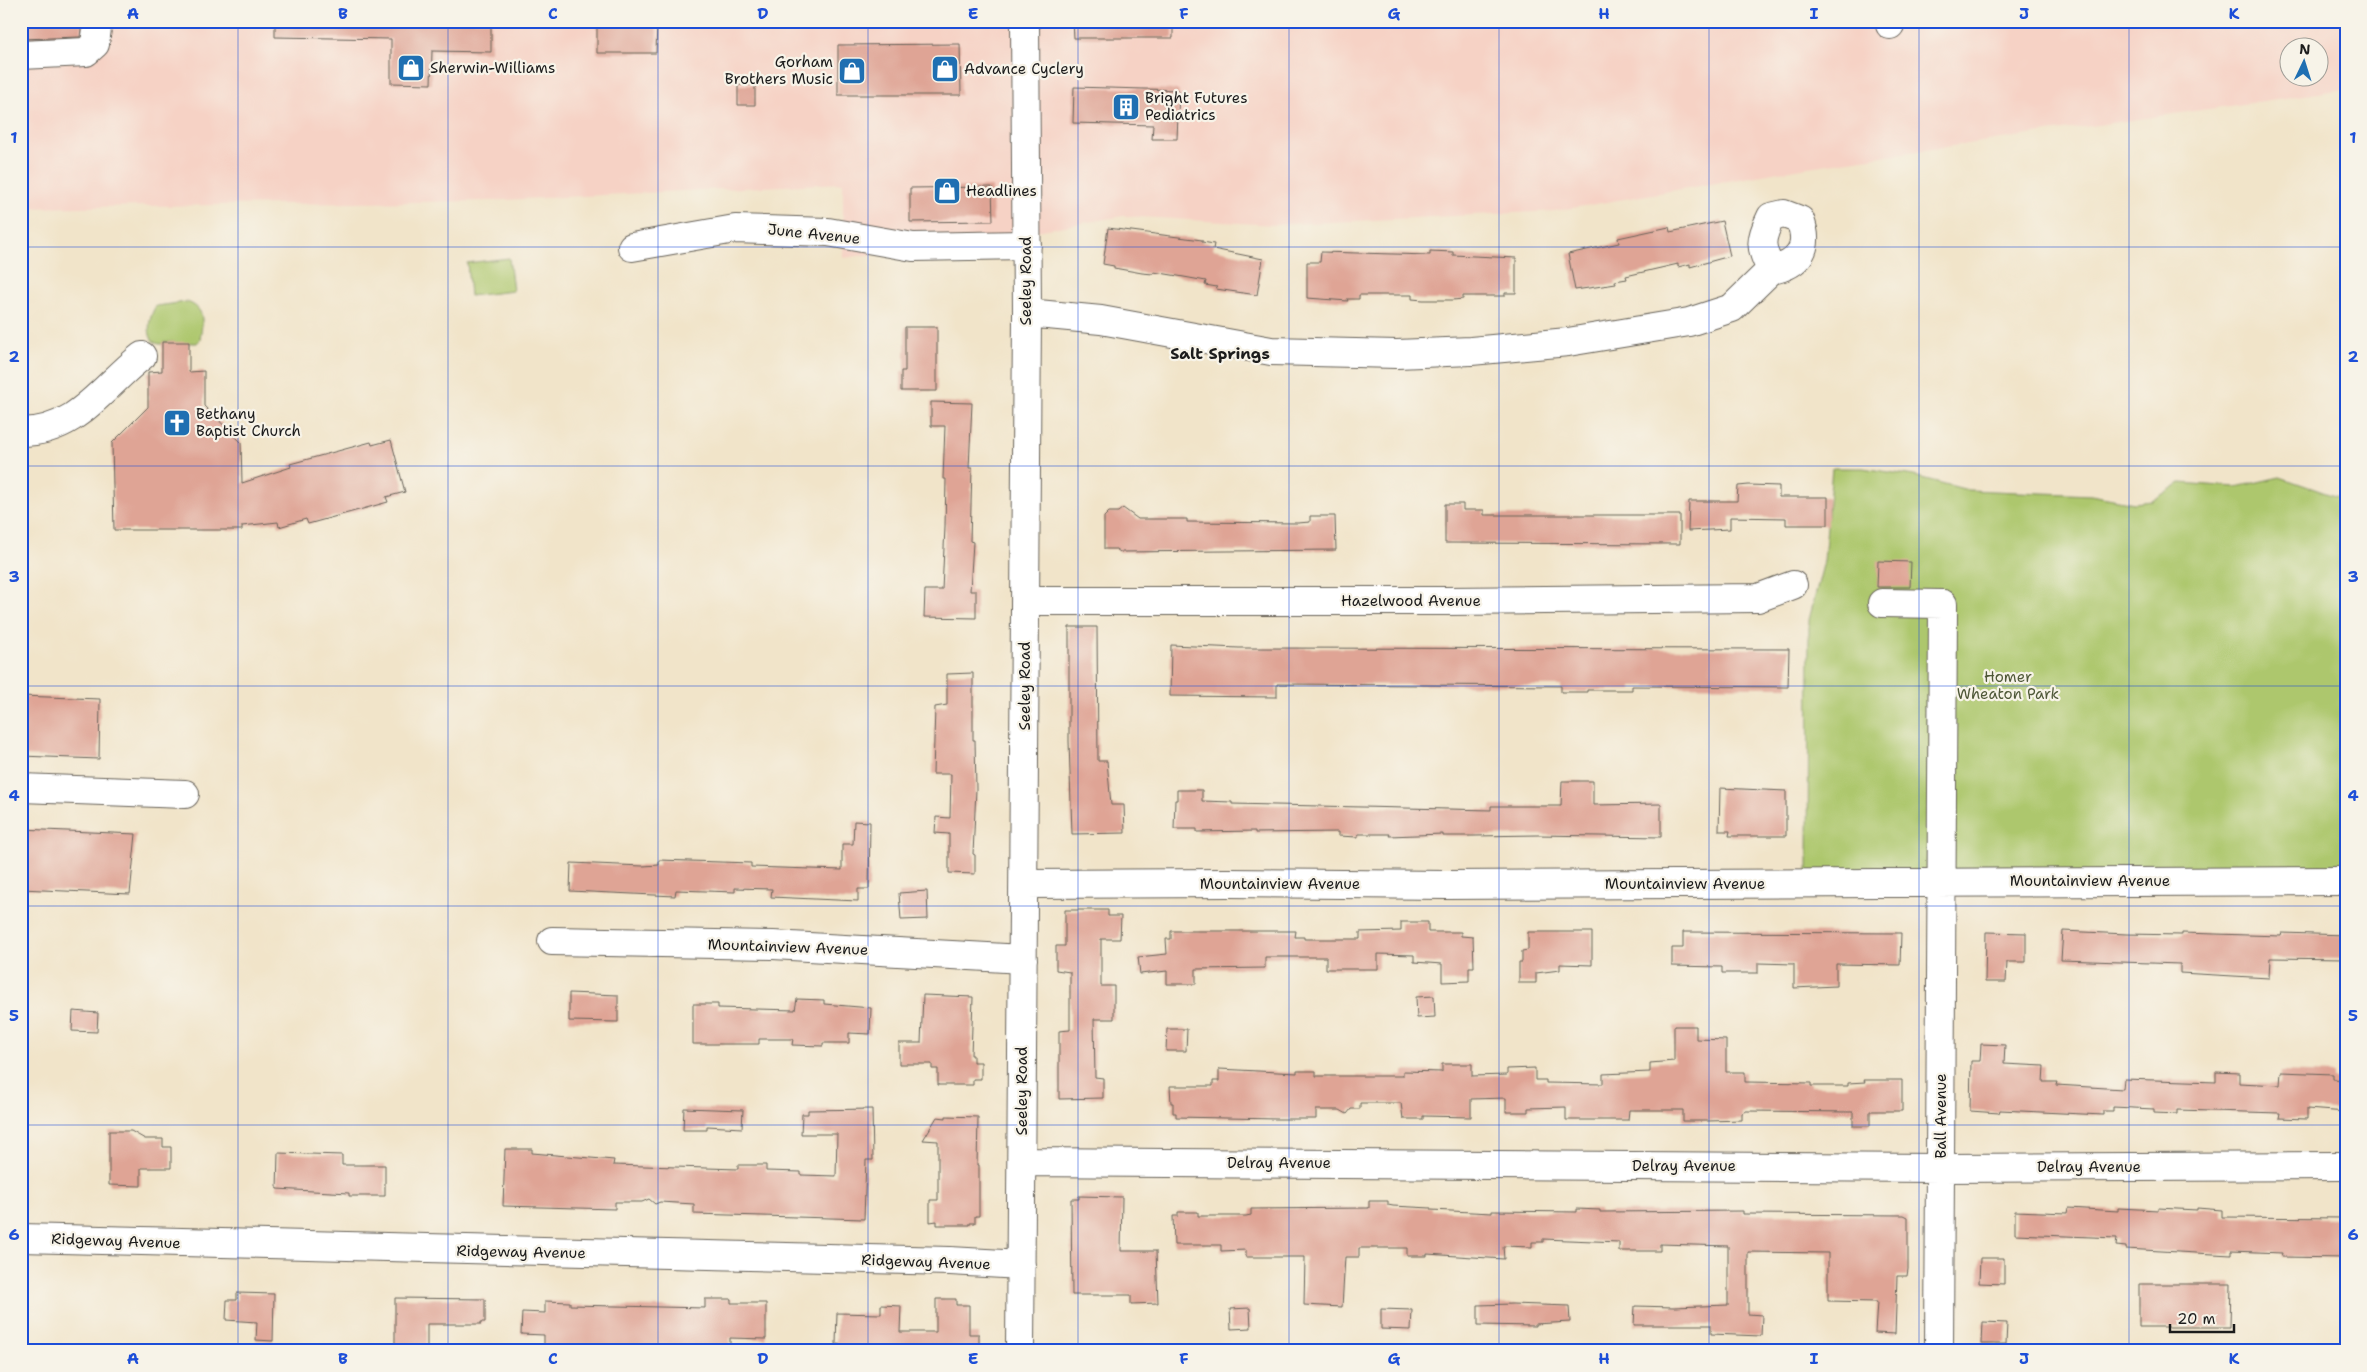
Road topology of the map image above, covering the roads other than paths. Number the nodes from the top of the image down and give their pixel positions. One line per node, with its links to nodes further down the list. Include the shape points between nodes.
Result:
1 (98, 21): 3 (street, via 97,36 86,52)
2 (1024, 21): 4 (street, Seeley Road)
3 (21, 55)
4 (1027, 244): 5 (street, June Avenue, via 913,247 828,232 735,229); 7 (street, Seeley Road)
5 (632, 247)
6 (1771, 270): 7 (street, via 1732,308 1689,322 1568,342 1471,351 1397,354 1272,351 1101,320)
7 (1027, 313): 11 (street, Seeley Road)
8 (142, 356): 9 (street, via 71,420 47,429)
9 (21, 432)
10 (1793, 585): 11 (street, Hazelwood Avenue, via 1758,598)
11 (1026, 601): 17 (street, Seeley Road)
12 (1882, 603): 16 (street, Ball Avenue, via 1942,604)
13 (21, 788): 14 (street)
14 (185, 794)
15 (2346, 881): 16 (street, Mountainview Avenue)
16 (1943, 882): 17 (street, Mountainview Avenue, via 1447,886); 22 (street, Ball Avenue)
17 (1024, 884): 19 (street, Seeley Road)
18 (552, 941): 19 (street, Mountainview Avenue, via 773,945)
19 (1023, 959): 20 (street, Seeley Road)
20 (1022, 1162): 22 (street, Delray Avenue); 24 (street, Seeley Road)
21 (2346, 1166): 22 (street, Delray Avenue)
22 (1941, 1168): 26 (street, Ball Avenue)
23 (21, 1238): 24 (street, Ridgeway Avenue, via 950,1261)
24 (1021, 1266): 25 (street, Seeley Road)
25 (1020, 1351)
26 (1939, 1351)

